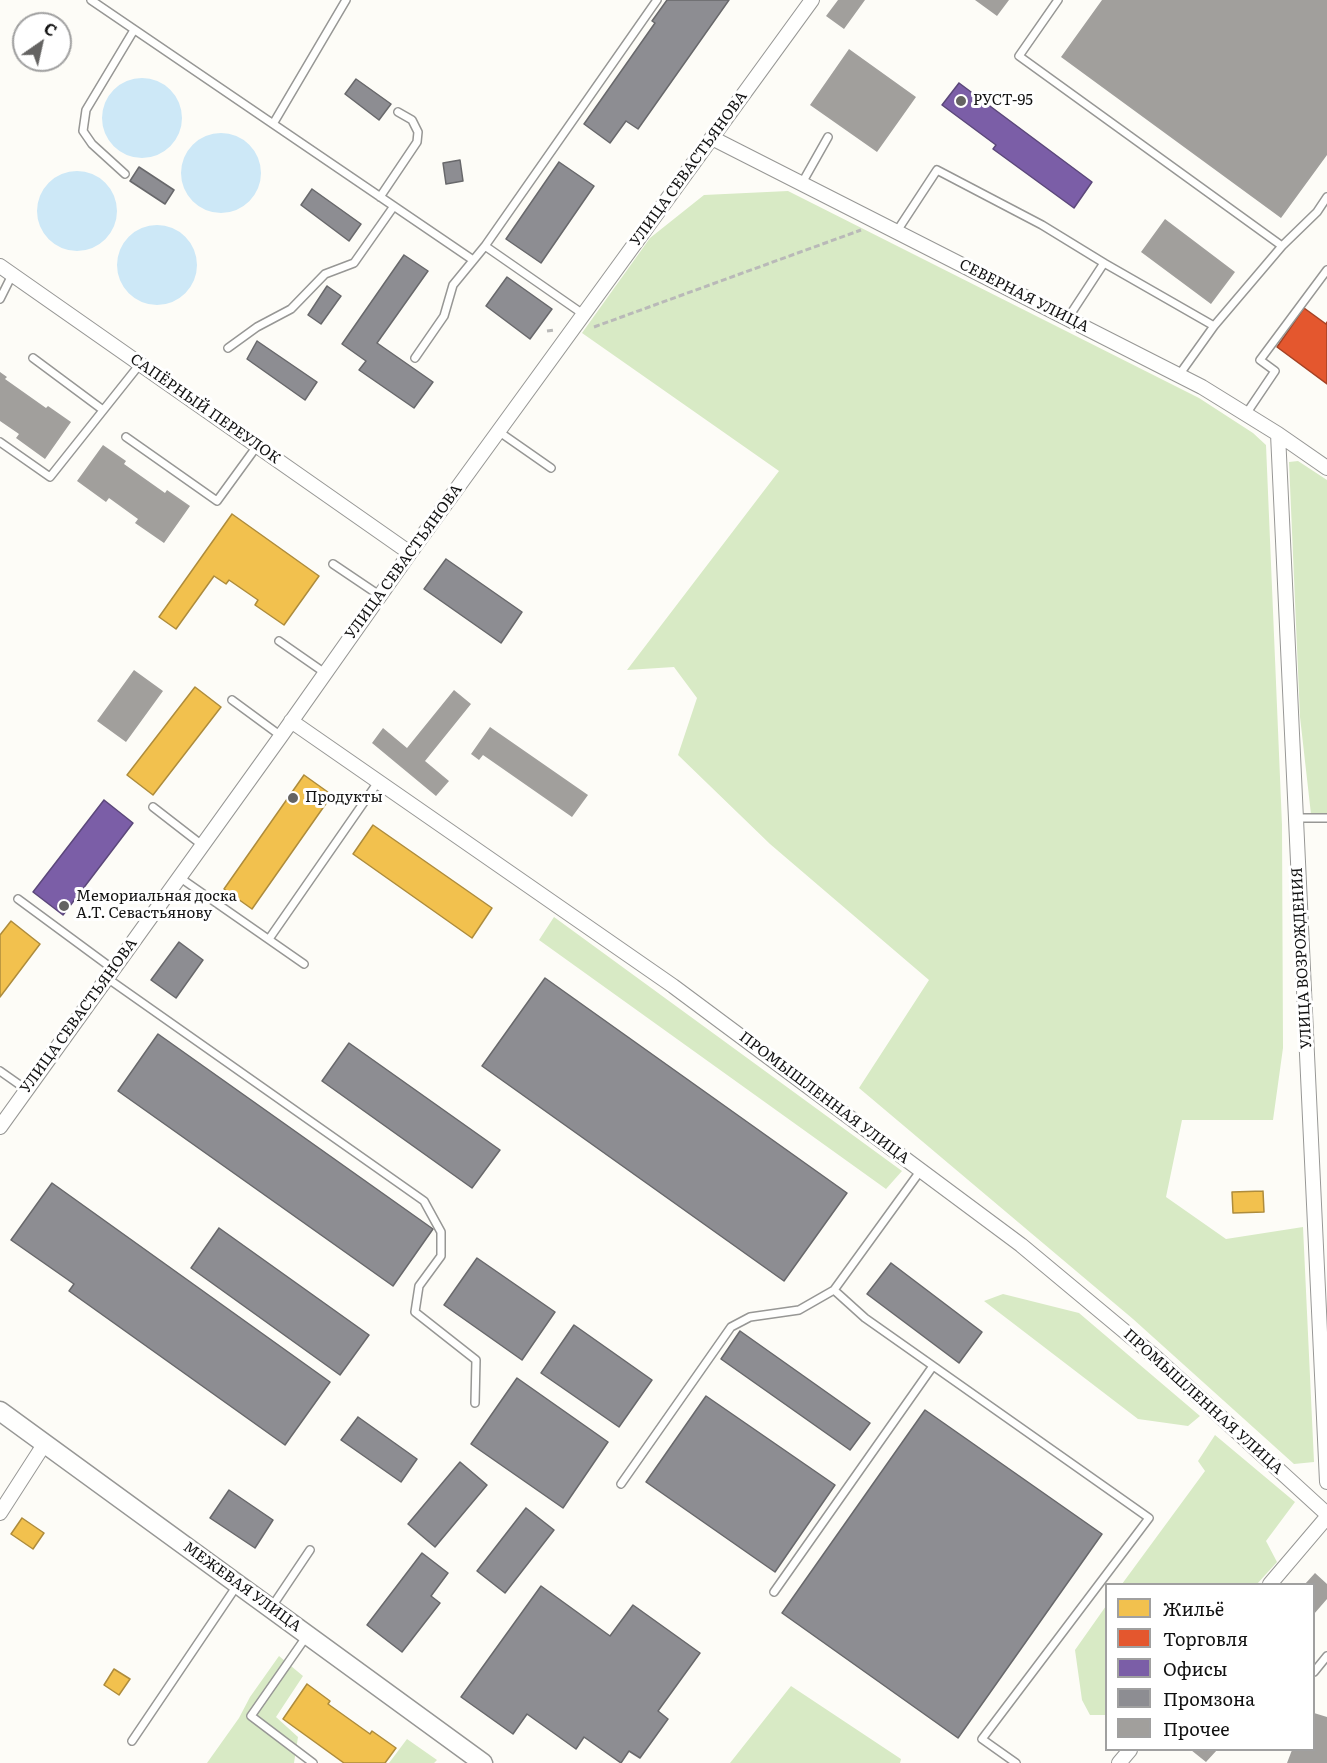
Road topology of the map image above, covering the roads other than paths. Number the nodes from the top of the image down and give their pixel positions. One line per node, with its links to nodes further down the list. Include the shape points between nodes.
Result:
1 (90, 0): 6 (lane)
2 (346, 0): 8 (lane)
3 (657, 0): 17 (lane)
4 (812, 0): 10 (street, УЛИЦА СЕВАСТЬЯНОВА)
5 (1058, 0): 18 (lane, via 1019,56)
6 (134, 30): 8 (lane); 11 (lane, via 86,110 83,131)
7 (398, 111): 13 (lane, via 411,120 418,132 417,142)
8 (273, 124): 13 (lane)
9 (828, 137): 12 (lane)
10 (712, 138): 12 (street, СЕВЕРНАЯ УЛИЦА); 25 (street, УЛИЦА СЕВАСТЬЯНОВА)
11 (125, 174)
12 (802, 183): 16 (street, СЕВЕРНАЯ УЛИЦА)
13 (380, 197): 15 (lane)
14 (1327, 197): 18 (lane)
15 (394, 206): 19 (lane); 28 (lane, via 354,263 325,274 291,309)
16 (897, 231): 20 (lane, via 937,170 1042,225); 26 (street, СЕВЕРНАЯ УЛИЦА)
17 (485, 246): 19 (lane); 25 (lane)
18 (1282, 246): 27 (lane)
19 (473, 260): 30 (lane, via 453,285 444,316)
20 (1104, 263): 26 (lane); 27 (lane)
21 (0, 266): 23 (street, САПЁРНЫЙ ПЕРЕУЛОК)
22 (1327, 270): 34 (lane, via 1260,360 1275,371)
23 (12, 275): 24 (lane); 31 (street, САПЁРНЫЙ ПЕРЕУЛОК)
24 (0, 299)
25 (583, 314): 35 (street, УЛИЦА СЕВАСТЬЯНОВА)
26 (1068, 318): 32 (street, СЕВЕРНАЯ УЛИЦА)
27 (1214, 326): 32 (lane)
28 (228, 348)
29 (33, 357): 33 (lane)
30 (415, 358)
31 (140, 364): 33 (lane); 39 (street, САПЁРНЫЙ ПЕРЕУЛОК)
32 (1179, 375): 34 (street, СЕВЕРНАЯ УЛИЦА)
33 (103, 411): 38 (lane, via 50,477)
34 (1246, 414): 36 (street, СЕВЕРНАЯ УЛИЦА)
35 (498, 431): 40 (lane); 42 (street, УЛИЦА СЕВАСТЬЯНОВА)
36 (1278, 434): 41 (street, СЕВЕРНАЯ УЛИЦА); 52 (street, УЛИЦА ВОЗРОЖДЕНИЯ)
37 (126, 437): 39 (lane, via 217,501)
38 (0, 442)
39 (257, 446): 42 (street, САПЁРНЫЙ ПЕРЕУЛОК)
40 (551, 468)
41 (1327, 468)
42 (410, 553): 44 (street, УЛИЦА СЕВАСТЬЯНОВА)
43 (333, 564): 44 (lane)
44 (380, 596): 46 (street, УЛИЦА СЕВАСТЬЯНОВА)
45 (279, 641): 46 (lane)
46 (325, 673): 48 (street, УЛИЦА СЕВАСТЬЯНОВА)
47 (232, 700): 49 (lane)
48 (291, 721): 49 (street, УЛИЦА СЕВАСТЬЯНОВА); 50 (street, ПРОМЫШЛЕННАЯ УЛИЦА)
49 (280, 736): 54 (street, УЛИЦА СЕВАСТЬЯНОВА)
50 (378, 782): 57 (lane); 63 (street, ПРОМЫШЛЕННАЯ УЛИЦА, via 673,986)
51 (153, 807): 54 (lane)
52 (1296, 818): 53 (lane); 69 (street, УЛИЦА ВОЗРОЖДЕНИЯ)
53 (1327, 818)
54 (202, 845): 55 (street, УЛИЦА СЕВАСТЬЯНОВА)
55 (179, 877): 57 (lane); 59 (street, УЛИЦА СЕВАСТЬЯНОВА)
56 (18, 899): 59 (lane)
57 (269, 939): 58 (lane)
58 (304, 964)
59 (110, 973): 61 (street, УЛИЦА СЕВАСТЬЯНОВА); 66 (lane, via 424,1201 441,1232 441,1256 419,1286 414,1312 476,1360)
60 (0, 1071): 61 (lane)
61 (27, 1090): 62 (street, УЛИЦА СЕВАСТЬЯНОВА)
62 (0, 1127)
63 (921, 1170): 64 (lane); 72 (street, ПРОМЫШЛЕННАЯ УЛИЦА, via 1021,1245 1153,1355)
64 (834, 1290): 65 (lane); 70 (lane, via 799,1310 750,1317 731,1328)
65 (933, 1366): 76 (lane); 85 (lane, via 1149,1518 982,1739)
66 (475, 1403)
67 (0, 1411): 68 (street, МЕЖЕВАЯ УЛИЦА)
68 (45, 1443): 71 (street); 75 (street, МЕЖЕВАЯ УЛИЦА)
69 (1327, 1482)
70 (621, 1484)
71 (0, 1513)
72 (1327, 1516): 74 (street)
73 (310, 1550): 77 (lane)
74 (1271, 1583)
75 (238, 1584): 77 (street, МЕЖЕВАЯ УЛИЦА); 81 (lane)
76 (774, 1592)
77 (271, 1608): 78 (street, МЕЖЕВАЯ УЛИЦА)
78 (308, 1635): 83 (lane, via 251,1716); 84 (street, МЕЖЕВАЯ УЛИЦА)
79 (1327, 1656): 80 (lane)
80 (1315, 1671)
81 (132, 1741)
82 (1128, 1751): 86 (street)
83 (313, 1763)
84 (483, 1763)
85 (1016, 1763)
86 (1119, 1763)

